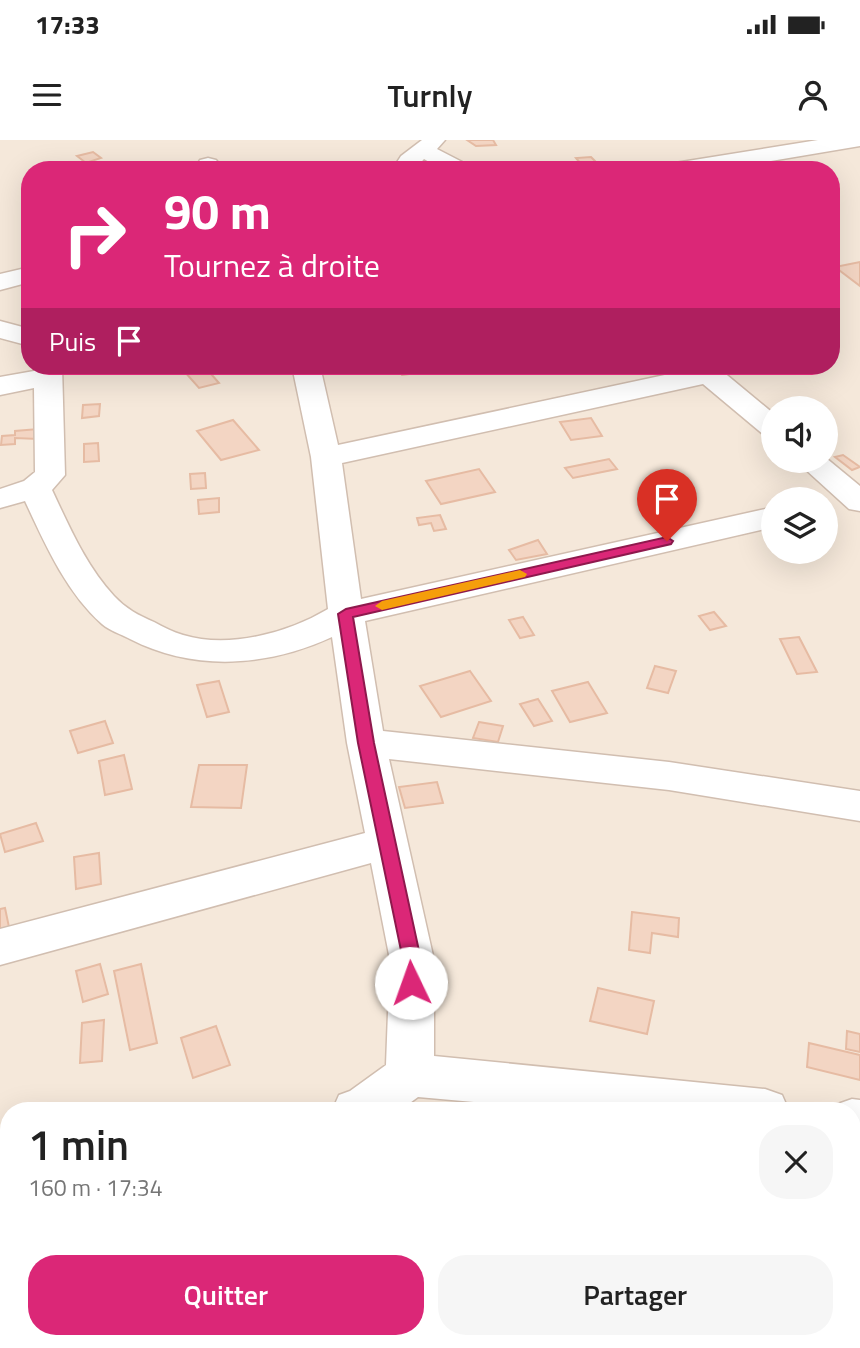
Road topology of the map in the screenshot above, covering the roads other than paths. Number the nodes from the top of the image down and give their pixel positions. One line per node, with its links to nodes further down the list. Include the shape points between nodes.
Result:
1 (857, 140): 2 (street)
2 (797, 144): 6 (street)
3 (430, 145): 4 (street); 5 (street)
4 (408, 161)
5 (449, 161)
6 (717, 161)
7 (21, 276): 8 (street)
8 (0, 282)
9 (0, 330): 10 (street)
10 (21, 336)
11 (35, 375): 16 (street)
12 (48, 375): 20 (street, via 50,474)
13 (308, 375): 18 (street)
14 (682, 375): 18 (street)
15 (710, 375): 17 (street)
16 (0, 386)
17 (761, 418)
18 (326, 457): 24 (street)
19 (822, 473): 22 (street)
20 (36, 488): 21 (street); 24 (street, via 54,529 93,594 114,617 152,636 183,647 228,650 306,635)
21 (0, 499)
22 (847, 501)
23 (761, 519): 24 (street)
24 (346, 614): 25 (street)
25 (366, 743): 26 (street, via 669,776); 27 (street)
26 (860, 806)
27 (388, 843): 28 (street); 29 (street, via 412,960)
28 (0, 947)
29 (410, 1075): 30 (street); 31 (street)
30 (374, 1102)
31 (686, 1102)

